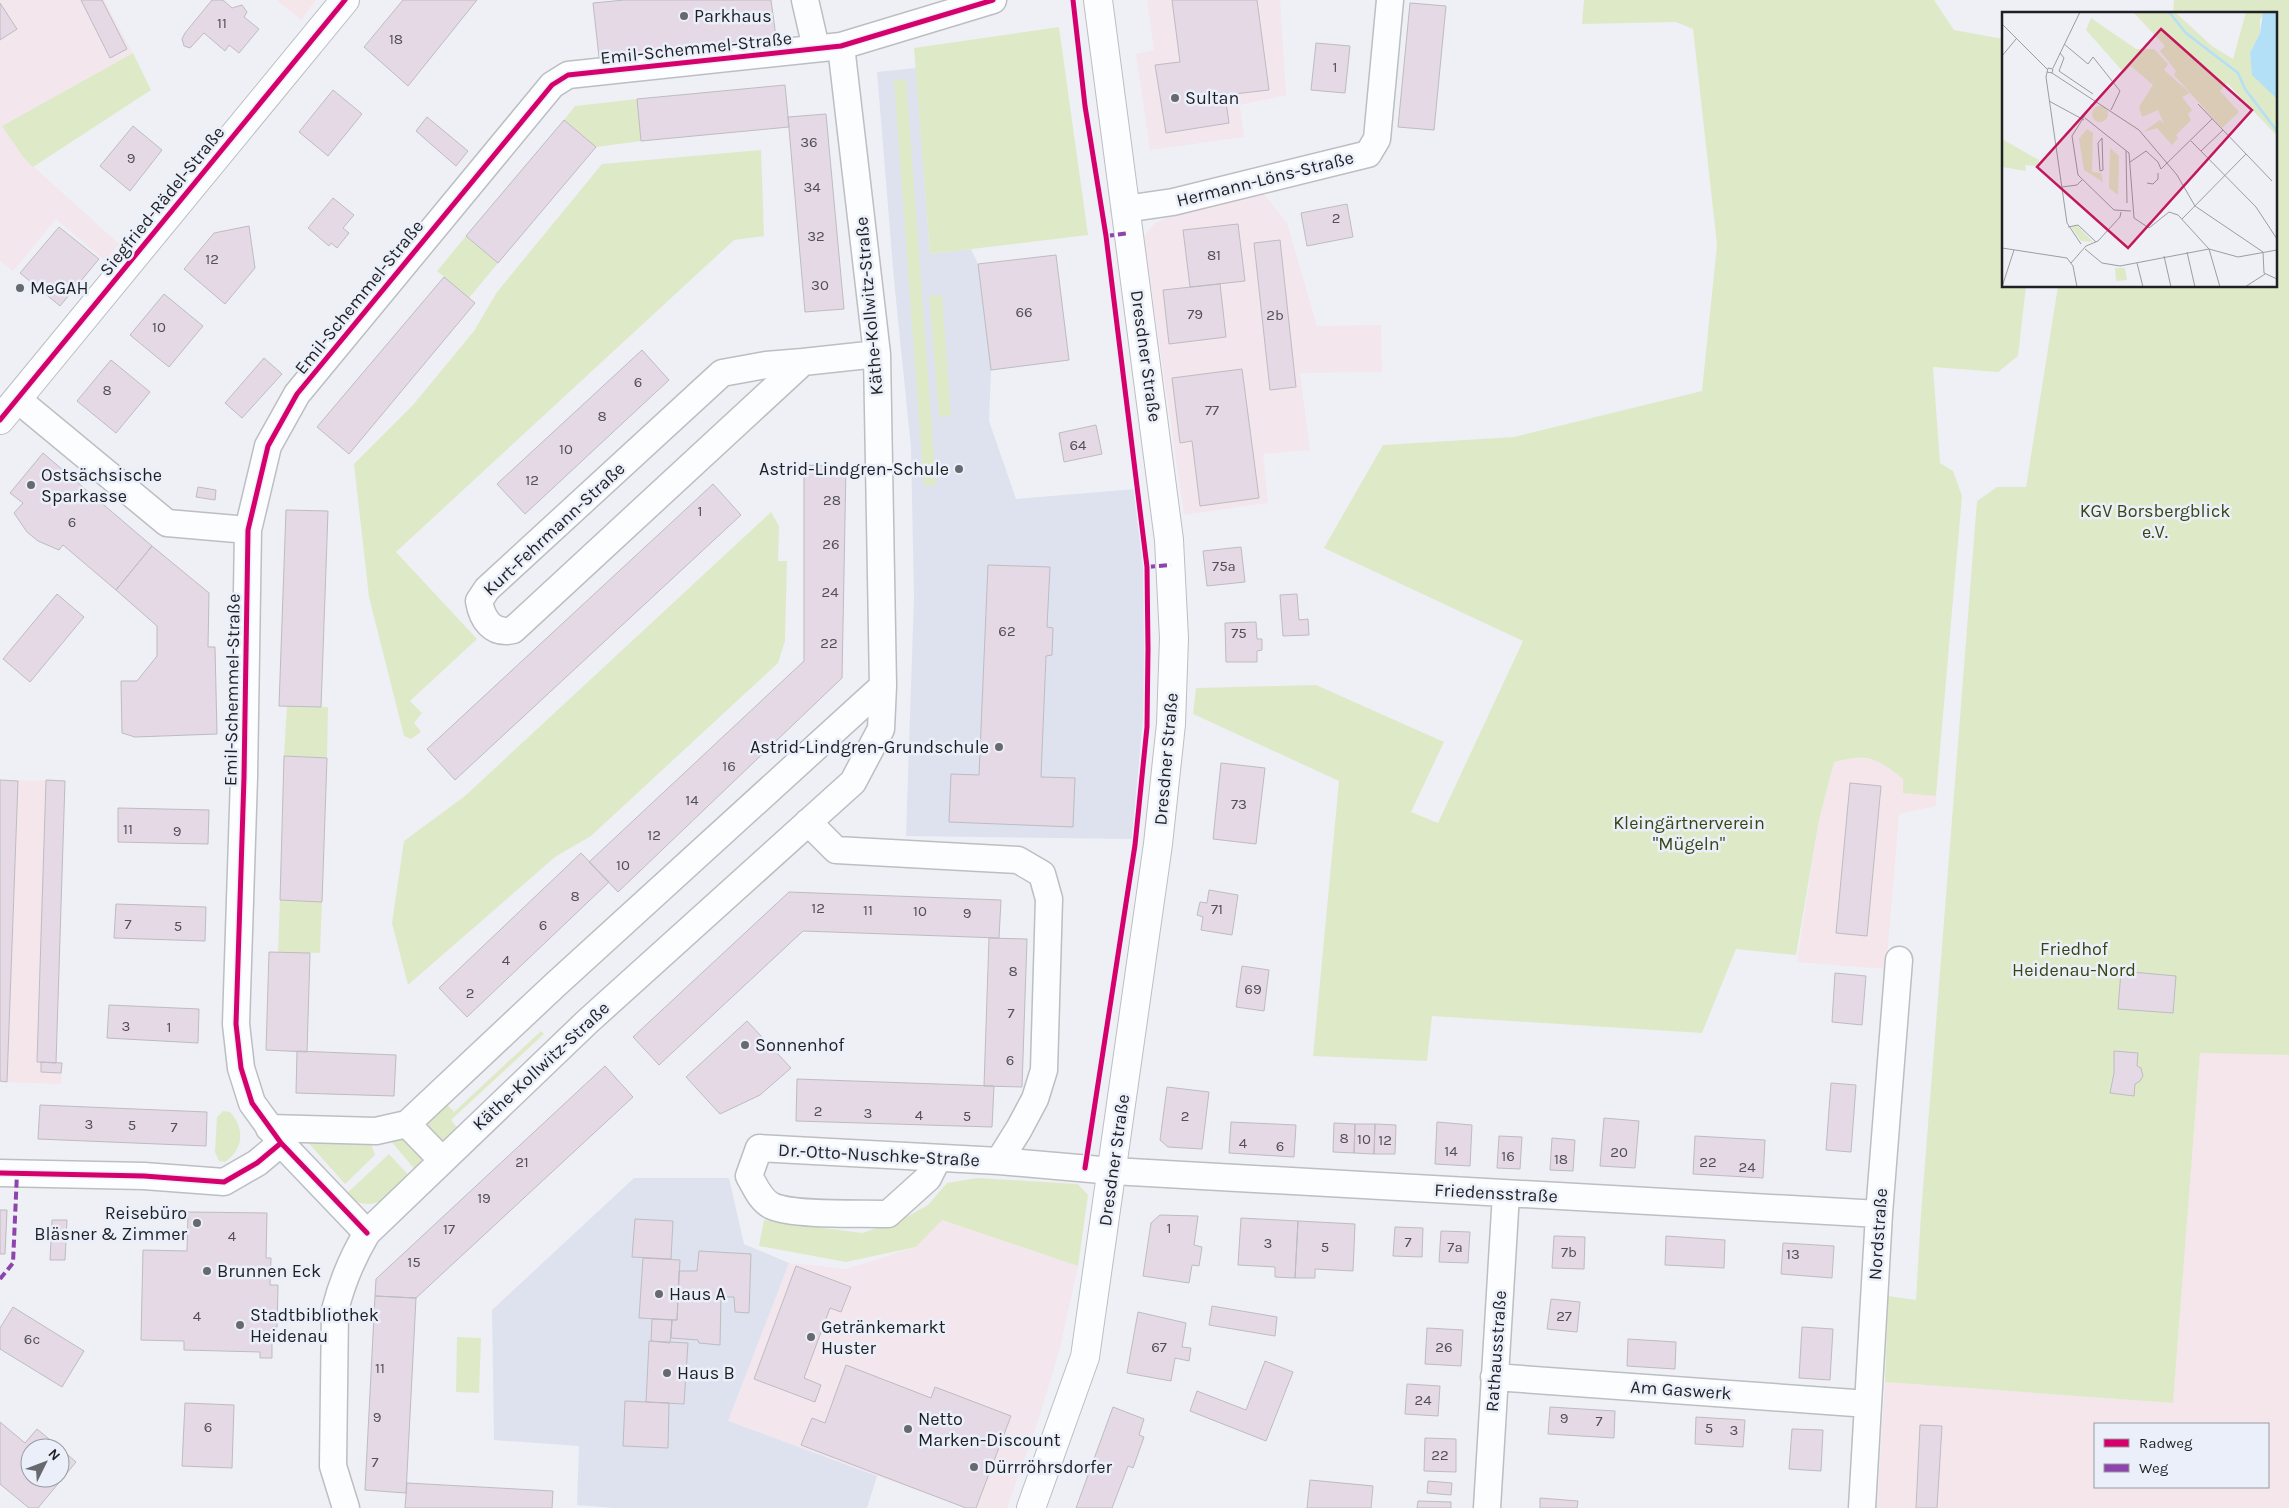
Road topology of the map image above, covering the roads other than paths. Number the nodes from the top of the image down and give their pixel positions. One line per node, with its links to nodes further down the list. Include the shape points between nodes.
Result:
1 (345, 0): 10 (street, Siegfried-Rädel-Straße)
2 (805, 0): 6 (street, Käthe-Kollwitz-Straße)
3 (994, 0): 6 (street, Emil-Schemmel-Straße)
4 (1098, 0): 7 (street, Dresdner Straße)
5 (1390, 0): 7 (street, Hermann-Löns-Straße, via 1377,139 1368,154 1173,202)
6 (828, 47): 8 (street, Käthe-Kollwitz-Straße); 12 (street, Emil-Schemmel-Straße, via 568,75 552,85 297,394 268,446)
7 (1125, 209): 21 (street, Dresdner Straße, via 1169,540 1174,638 1170,724 1158,844)
8 (878, 354): 9 (street, Kurt-Fehrmann-Straße); 13 (street, Käthe-Kollwitz-Straße)
9 (803, 362): 9 (street, Kurt-Fehrmann-Straße, via 722,372 487,589 479,600 481,614 493,628 502,632 513,630)
10 (17, 398): 11 (street, Siegfried-Rädel-Straße); 12 (street, via 167,523)
11 (0, 420)
12 (248, 530): 17 (street, Emil-Schemmel-Straße, via 236,1024 240,1068 252,1103)
13 (883, 686): 14 (street, Käthe-Kollwitz-Straße, via 881,729 853,782); 16 (street)
14 (808, 822): 19 (street, Käthe-Kollwitz-Straße, via 587,1022); 20 (street, Dr.-Otto-Nuschke-Straße, via 836,850 1018,860 1042,874 1050,899 1044,1070 1035,1099 1020,1129)
15 (1899, 960): 24 (street, Nordstraße)
16 (407, 1124): 17 (street, via 376,1131); 19 (street)
17 (275, 1136): 22 (street, via 257,1164 224,1182 144,1176); 25 (street, Emil-Schemmel-Straße)
18 (938, 1158): 18 (street, Dr.-Otto-Nuschke-Straße, via 928,1178 888,1214 794,1211 772,1206 759,1195 749,1176 759,1148); 20 (street, Dr.-Otto-Nuschke-Straße)
19 (442, 1160): 25 (street, Käthe-Kollwitz-Straße)
20 (998, 1161): 21 (street, Dr.-Otto-Nuschke-Straße)
21 (1113, 1171): 23 (street, Friedensstraße); 29 (street, Dresdner Straße, via 1085,1357)
22 (0, 1173)
23 (1506, 1194): 24 (street, Friedensstraße); 26 (street, Rathausstraße)
24 (1879, 1214): 27 (street, Nordstraße)
25 (367, 1233): 28 (street, Käthe-Kollwitz-Straße, via 344,1279 335,1310 333,1466)
26 (1494, 1377): 27 (street, Am Gaswerk); 30 (street, Rathausstraße)
27 (1868, 1404): 31 (street, Nordstraße)
28 (346, 1508)
29 (1031, 1508)
30 (1487, 1508)
31 (1862, 1508)

